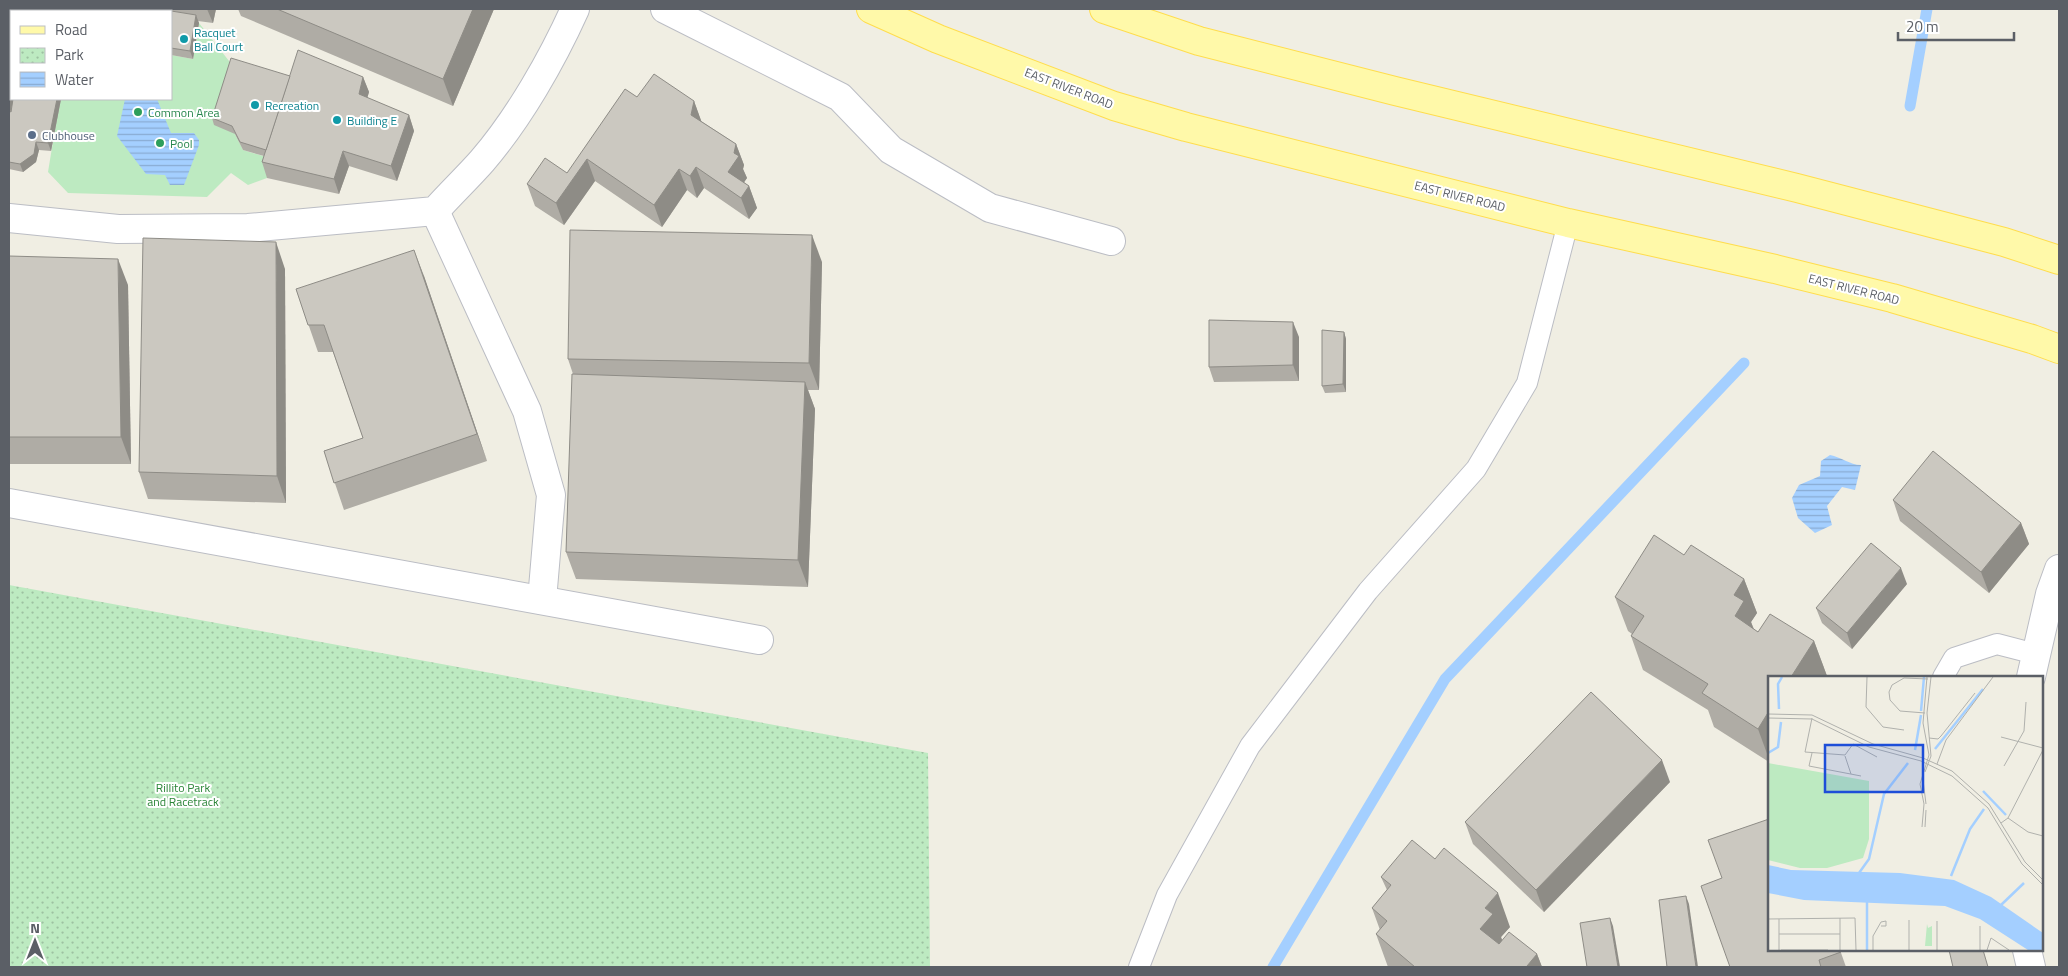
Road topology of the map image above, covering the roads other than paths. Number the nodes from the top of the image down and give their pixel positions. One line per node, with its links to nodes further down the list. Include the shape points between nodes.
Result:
1 (575, 9): 5 (street, via 558,47 525,102 483,160)
2 (665, 9): 8 (street, via 840,97 891,150 990,208)
3 (871, 9): 7 (main road, EAST RIVER ROAD, via 938,39 1123,108 1186,127)
4 (1104, 9): 9 (main road, via 1198,41 1816,193 2004,242)
5 (435, 211): 6 (street, via 248,228 118,229); 13 (street, via 527,411 551,495)
6 (9, 218)
7 (1568, 223): 10 (main road, EAST RIVER ROAD, via 1892,298); 18 (lane, via 1527,383 1476,469 1368,591 1250,746 1167,895)
8 (1111, 240)
9 (2059, 260)
10 (2059, 349)
11 (9, 503): 13 (street)
12 (2059, 569): 15 (street)
13 (542, 600): 14 (street)
14 (759, 640)
15 (2034, 666): 16 (lane, via 1997,644 1954,658)
16 (1945, 676)
17 (2027, 951): 19 (street)
18 (1139, 967)
19 (2031, 967)

